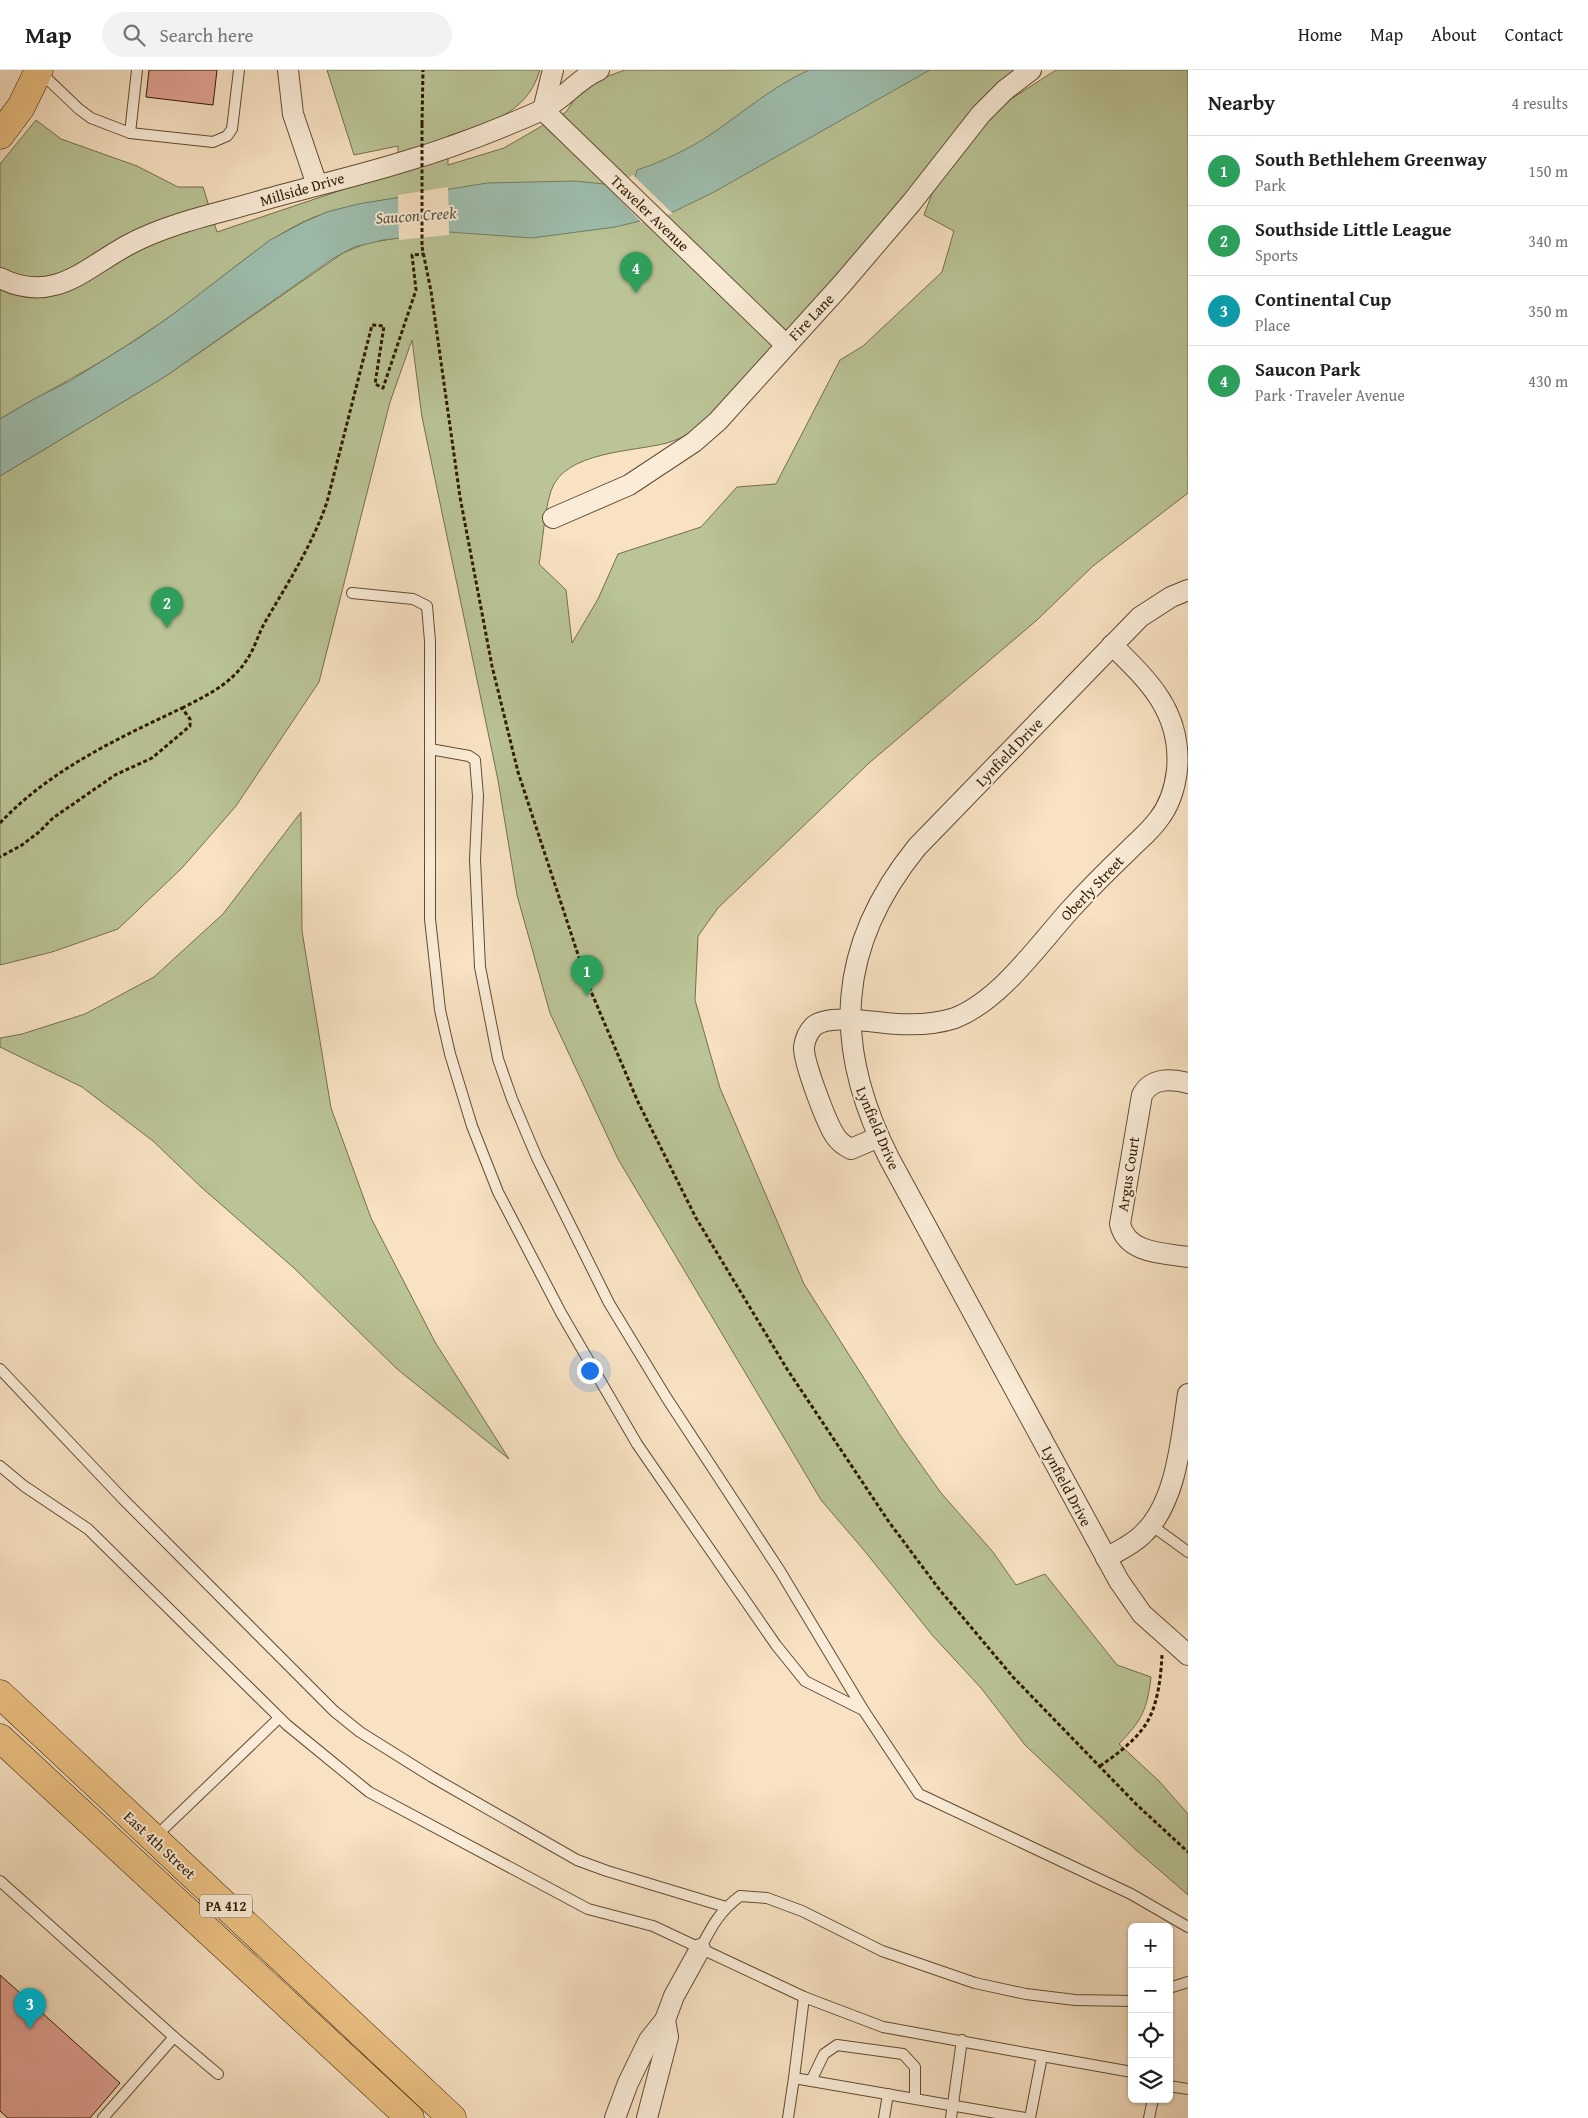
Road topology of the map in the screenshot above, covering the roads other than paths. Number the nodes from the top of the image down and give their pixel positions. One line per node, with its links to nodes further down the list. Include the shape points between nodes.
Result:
1 (38, 70): 9 (lane, via 91,118); 10 (highway, via 21,107)
2 (137, 70): 9 (lane)
3 (240, 70): 9 (lane, via 232,129 227,136 213,142)
4 (288, 70): 11 (street, via 293,114)
5 (553, 70): 8 (street)
6 (599, 70): 8 (street, Millside Drive)
7 (1031, 70): 13 (street, Fire Lane, via 981,114 912,202)
8 (543, 110): 11 (street, Millside Drive, via 407,161); 13 (street, Traveler Avenue)
9 (130, 133)
10 (0, 135)
11 (317, 185): 12 (street, Millside Drive, via 151,234 66,281 33,287)
12 (0, 278)
13 (786, 345): 14 (street, Fire Lane, via 724,415 694,442 629,485)
14 (553, 518)
15 (1188, 590): 17 (street, Lynfield Drive, via 1171,596 1150,610)
16 (352, 594): 18 (lane, via 413,599 427,606)
17 (1112, 646): 19 (street, Lynfield Drive, via 902,865 864,937 852,987); 19 (street, Oberly Street, via 1155,690 1169,713 1176,735 1175,781 1170,800 1159,819 1086,892 1000,989 976,1008 953,1018 926,1023)
18 (430, 749): 32 (lane, via 430,919 440,1010 470,1117 498,1192 637,1444 776,1645 805,1681); 32 (lane, via 475,760 480,967 498,1058 536,1158 608,1304 780,1571)
19 (850, 1020): 21 (street, Lynfield Drive, via 856,1074); 21 (street, Oberly Street, via 828,1021 813,1027 804,1045 806,1060 832,1131 840,1142 851,1148)
20 (1188, 1083): 22 (street, Argus Court, via 1159,1080 1148,1086 1142,1095 1120,1224 1125,1236 1135,1246)
21 (879, 1137): 29 (street, Lynfield Drive)
22 (1188, 1257)
23 (0, 1369): 37 (lane, via 123,1499 334,1710 360,1732 577,1860)
24 (1188, 1394): 25 (street)
25 (1183, 1459): 27 (street)
26 (0, 1466): 33 (lane, via 88,1529)
27 (1151, 1525): 28 (lane); 29 (street)
28 (1188, 1552)
29 (1109, 1563): 30 (street, Lynfield Drive, via 1142,1614)
30 (1188, 1655)
31 (0, 1694): 35 (highway, East 4th Street / PA 412)
32 (864, 1711): 38 (lane, via 919,1794 1130,1894)
33 (279, 1718): 35 (lane); 39 (lane, via 369,1792 588,1909 653,1926)
34 (0, 1738): 59 (highway, East 4th Street / PA 412)
35 (154, 1838): 60 (highway, East 4th Street / PA 412)
36 (0, 1882): 45 (lane)
37 (726, 1907): 39 (lane); 43 (lane, via 740,1896 767,1898 802,1911 882,1951 975,1984 1075,2000)
38 (1188, 1927)
39 (700, 1949): 42 (lane); 44 (street, via 674,1996)
40 (1188, 1982): 41 (lane)
41 (1173, 1987)
42 (804, 1997): 46 (lane, via 883,2026); 50 (lane)
43 (1128, 2001)
44 (665, 2020): 61 (street, via 648,2040); 62 (street, via 668,2037)
45 (174, 2037): 49 (lane); 58 (lane)
46 (962, 2040): 47 (lane); 57 (lane)
47 (1042, 2056): 48 (lane); 67 (lane)
48 (1128, 2071)
49 (218, 2074)
50 (794, 2078): 51 (lane); 63 (lane)
51 (811, 2081): 54 (lane); 55 (lane, via 824,2054 838,2045 904,2054 915,2067)
52 (1173, 2087): 53 (lane)
53 (1188, 2089)
54 (888, 2094): 55 (lane); 64 (lane)
55 (915, 2098): 57 (lane)
56 (1152, 2103): 68 (lane)
57 (952, 2107): 65 (lane); 66 (lane)
58 (103, 2118)
59 (410, 2118)
60 (452, 2118)
61 (615, 2118)
62 (647, 2118)
63 (788, 2118)
64 (884, 2118)
65 (951, 2118)
66 (1026, 2118)
67 (1030, 2118)
68 (1149, 2118)

